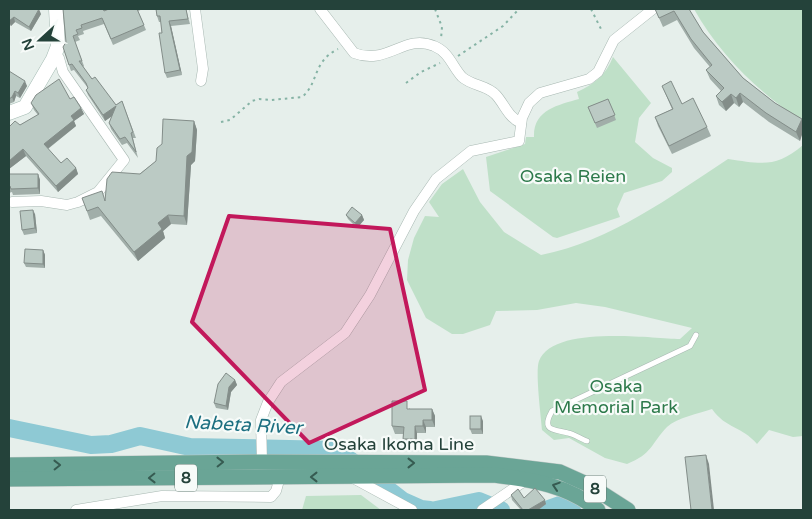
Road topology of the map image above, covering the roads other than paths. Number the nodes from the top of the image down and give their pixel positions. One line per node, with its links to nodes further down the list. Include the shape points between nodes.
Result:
1 (56, 9): 5 (street)
2 (195, 9): 6 (street, via 203,69)
3 (320, 9): 8 (street, via 354,53 370,58 417,41 437,47 452,60 463,78 496,94 514,120)
4 (653, 9): 8 (street, via 614,40 598,72 589,79 540,93 529,103)
5 (55, 53): 7 (street, via 25,107); 9 (street, via 63,72 124,160 98,192 67,206)
6 (201, 81)
7 (9, 113)
8 (521, 123): 12 (street, via 519,141 472,151 436,179 414,210 370,295 345,333 281,382 268,402 261,420)
9 (10, 200)
10 (696, 335): 11 (lane, via 690,346 552,411 548,417 553,432 568,433)
11 (587, 441)
12 (262, 458): 13 (main road, Osaka Ikoma Line / 8, one-way to 12); 14 (main road, Osaka Ikoma Line / 8)
13 (9, 465)
14 (355, 470): 15 (main road, Osaka Ikoma Line / 8, one-way to 15); 17 (main road, Osaka Ikoma Line / 8, via 380,477 494,476); 19 (street); 22 (main road, Osaka Ikoma Line / 8, one-way to 22, via 486,462 560,472 589,485)
15 (280, 477): 16 (main road, Osaka Ikoma Line / 8, one-way to 16); 18 (street, via 271,497 162,496)
16 (9, 479)
17 (526, 480): 20 (street); 21 (main road, Osaka Ikoma Line / 8, one-way to 17, via 560,487)
18 (76, 510)
19 (412, 510)
20 (482, 510)
21 (598, 510)
22 (628, 510)

